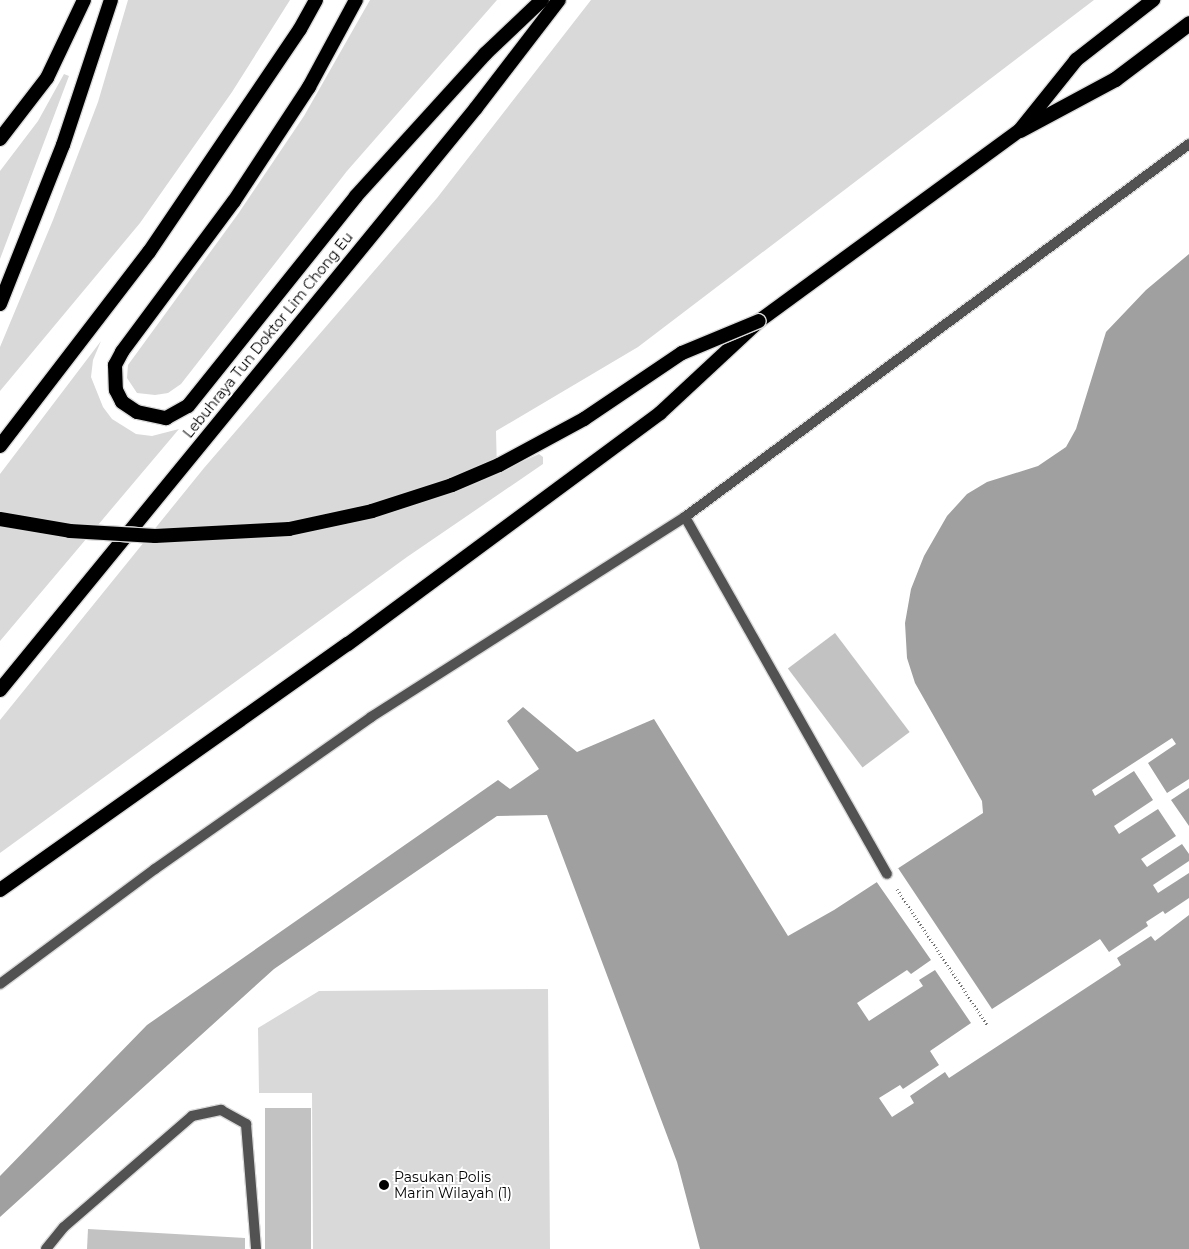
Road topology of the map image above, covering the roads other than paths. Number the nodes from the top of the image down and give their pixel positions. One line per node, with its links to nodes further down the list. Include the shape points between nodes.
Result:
1 (84, 0): 10 (highway, via 47,78)
2 (111, 0): 12 (highway, via 62,145)
3 (316, 0): 14 (highway, via 300,29 149,252)
4 (356, 0): 5 (highway, via 309,87 234,201 122,352 115,366 114,380 122,402 137,412 166,418 188,406 356,196 485,54)
5 (542, 0)
6 (559, 0): 17 (highway, Lebuhraya Tun Doktor Lim Chong Eu, via 470,116)
7 (1153, 0): 9 (highway, via 1076,60)
8 (1189, 23): 9 (highway, via 1115,78)
9 (1020, 130): 13 (highway)
10 (0, 139)
11 (1189, 144): 15 (street)
12 (0, 304)
13 (759, 322): 16 (highway, bridge, via 682,353 584,418 499,465 452,485 372,511 289,529 175,536 118,536); 19 (highway, via 660,413 348,644)
14 (0, 446)
15 (685, 517): 18 (street); 20 (street, via 371,717 155,868)
16 (0, 519)
17 (0, 690)
18 (887, 874)
19 (0, 890)
20 (0, 984)
21 (46, 1249): 22 (street, via 64,1227 192,1116 221,1110 246,1124)
22 (256, 1249)

